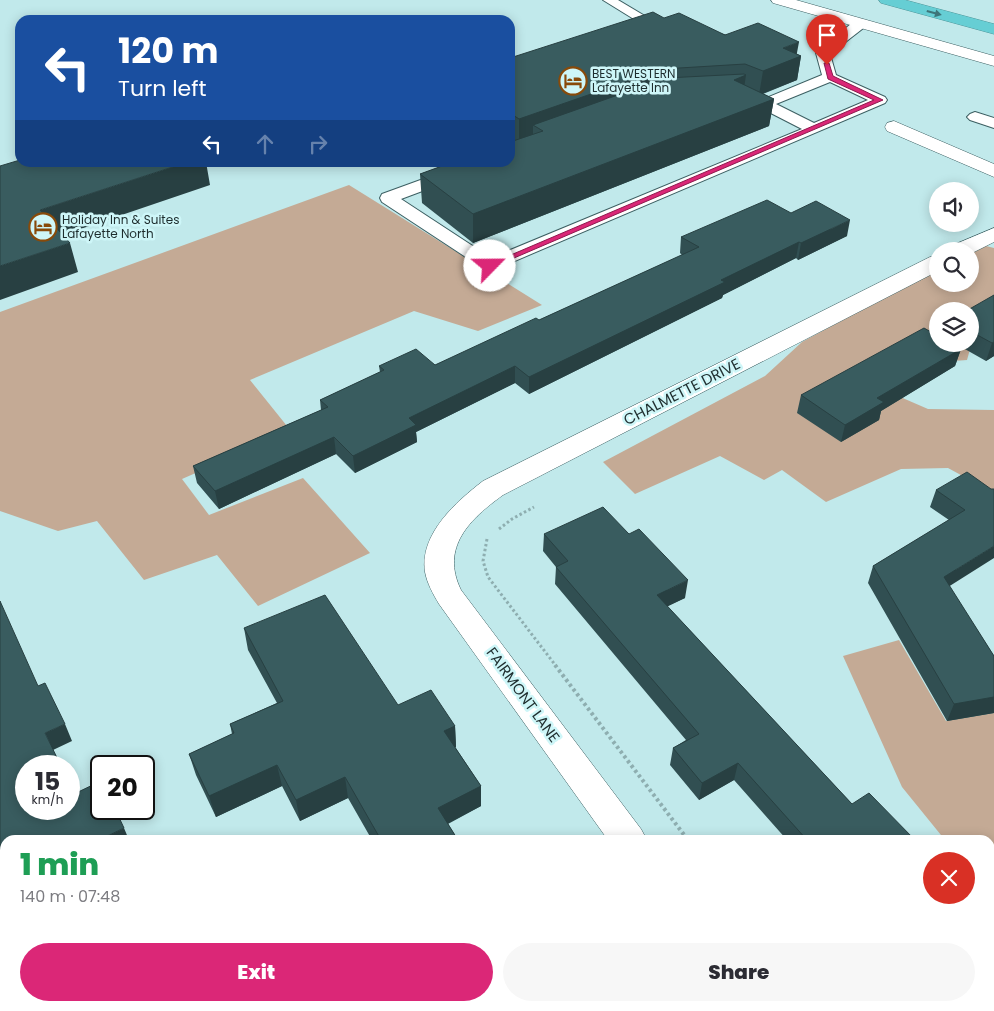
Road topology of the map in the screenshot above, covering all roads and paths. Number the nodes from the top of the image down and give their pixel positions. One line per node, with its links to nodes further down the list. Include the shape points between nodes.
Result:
1 (609, 0): 6 (lane, via 648,22)
2 (779, 0): 4 (street)
3 (887, 0): 5 (highway, one-way to 5)
4 (861, 23): 7 (street); 8 (lane, via 823,52)
5 (994, 29)
6 (621, 30)
7 (994, 61)
8 (830, 77): 10 (lane); 14 (lane, via 880,100)
9 (749, 97): 10 (lane)
10 (764, 104): 14 (lane)
11 (978, 114): 12 (lane, via 975,117)
12 (994, 123)
13 (894, 127): 16 (street)
14 (814, 129): 15 (lane, via 490,266 388,198)
15 (472, 167)
16 (994, 171)
17 (994, 234): 18 (street)
18 (978, 242)
19 (929, 267): 21 (street, CHALMETTE DRIVE, via 493,488 452,526)
20 (537, 505): 23 (path, via 487,539 483,560 488,577)
21 (444, 542): 22 (street, FAIRMONT LANE, via 439,566 450,596)
22 (625, 835)
23 (684, 835)

